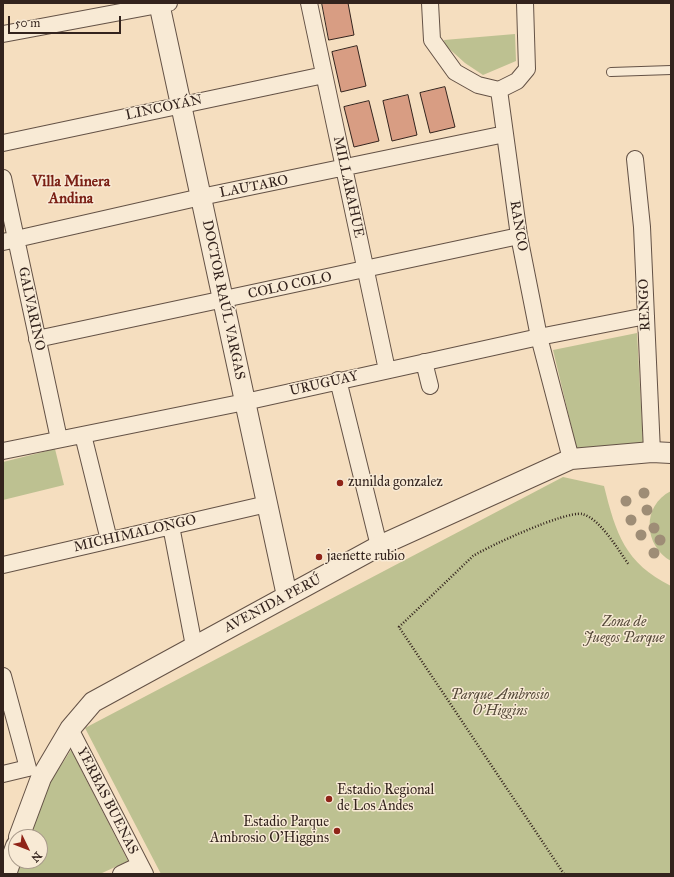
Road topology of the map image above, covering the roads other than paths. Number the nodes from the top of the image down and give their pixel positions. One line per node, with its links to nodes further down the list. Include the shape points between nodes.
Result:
1 (309, 3): 8 (street, MILLARAHUE)
2 (430, 3): 9 (street, via 432,40 455,72 478,85)
3 (525, 3): 9 (street, via 527,69 517,81)
4 (163, 4): 5 (street); 10 (street, DOCTOR RAÚL VARGAS)
5 (3, 34)
6 (671, 70): 7 (lane)
7 (611, 72)
8 (324, 75): 10 (street, LINCOYÁN); 14 (street, MILLARAHUE)
9 (499, 90): 11 (street, RANCO)
10 (181, 105): 12 (street, LINCOYÁN); 16 (street, DOCTOR RAÚL VARGAS)
11 (506, 134): 14 (street, LAUTARO); 17 (street, RANCO)
12 (3, 143)
13 (635, 159): 21 (street, RENGO, via 642,227)
14 (344, 169): 16 (street, LAUTARO); 19 (street, MILLARAHUE)
15 (3, 178): 18 (street, GALVARINO)
16 (201, 197): 18 (street, LAUTARO); 20 (street, DOCTOR RAÚL VARGAS)
17 (519, 236): 19 (street, COLO COLO); 22 (street, RANCO)
18 (10, 241): 23 (street, GALVARINO)
19 (366, 270): 20 (street, COLO COLO); 25 (street, MILLARAHUE)
20 (223, 300): 23 (street, COLO COLO); 28 (street, DOCTOR RAÚL VARGAS)
21 (646, 316): 22 (street, URUGUAY); 32 (street, RENGO)
22 (539, 337): 24 (street, URUGUAY); 33 (street, RANCO)
23 (37, 339): 30 (street, GALVARINO)
24 (424, 362): 25 (street, URUGUAY); 27 (street)
25 (387, 370): 26 (street, URUGUAY)
26 (338, 380): 28 (street, URUGUAY); 37 (street)
27 (430, 386)
28 (245, 402): 29 (street, URUGUAY); 34 (street, DOCTOR RAÚL VARGAS)
29 (83, 435): 30 (street, URUGUAY); 36 (street)
30 (59, 439): 31 (street, URUGUAY)
31 (3, 451)
32 (661, 452): 33 (street, AVENIDA PERÚ)
33 (570, 458): 37 (street, AVENIDA PERÚ)
34 (267, 504): 35 (street, MICHIMALONGO); 39 (street, DOCTOR RAÚL VARGAS)
35 (171, 526): 36 (street, MICHIMALONGO); 40 (street)
36 (109, 540): 38 (street, MICHIMALONGO)
37 (379, 546): 39 (street, AVENIDA PERÚ)
38 (3, 565)
39 (287, 596): 40 (street, AVENIDA PERÚ)
40 (194, 646): 42 (street, AVENIDA PERÚ, via 93,702)
41 (3, 676): 43 (street)
42 (70, 729): 43 (street, AVENIDA PERÚ); 46 (street, YERBAS BUENAS)
43 (35, 773): 44 (street); 45 (street, AVENIDA PERÚ)
44 (3, 774)
45 (21, 829)
46 (142, 870): 47 (street)
47 (121, 874)

